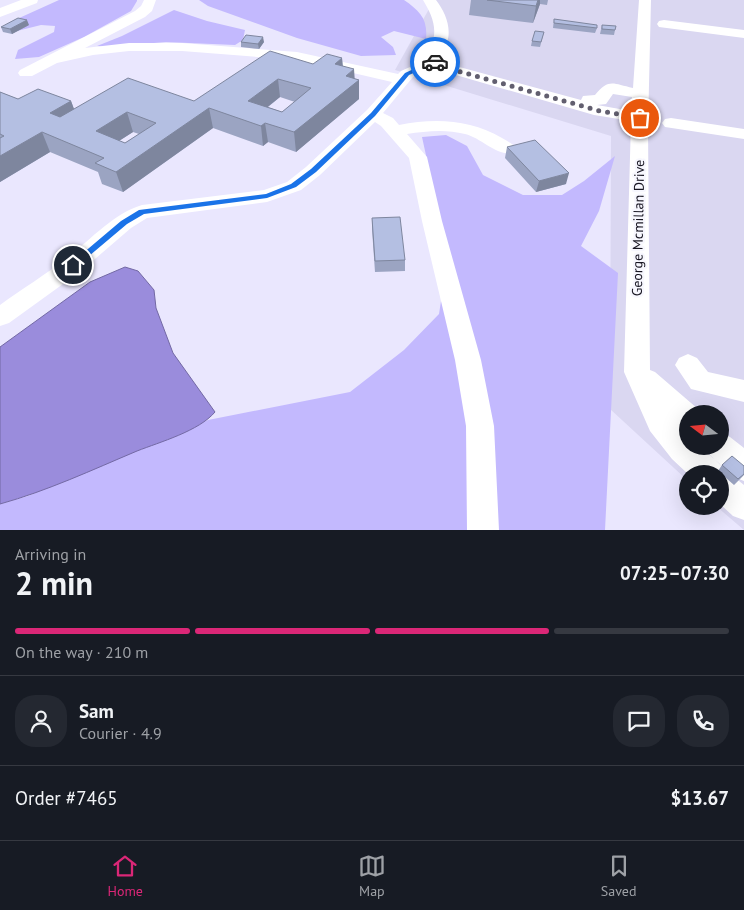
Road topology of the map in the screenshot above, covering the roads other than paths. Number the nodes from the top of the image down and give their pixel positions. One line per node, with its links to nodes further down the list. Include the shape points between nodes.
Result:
1 (32, 0): 5 (street)
2 (150, 0): 8 (street, via 140,14)
3 (430, 0): 9 (street, via 441,22)
4 (645, 0): 12 (street, George Mcmillan Drive)
5 (0, 12)
6 (664, 24): 7 (street)
7 (744, 34)
8 (50, 60): 10 (street); 11 (street, via 129,47 182,47 297,56)
9 (436, 61): 11 (street, via 407,74); 15 (street, via 447,68 476,72 600,111)
10 (26, 72)
11 (403, 80): 14 (street)
12 (641, 94): 13 (street, via 610,88 600,100); 15 (street, George Mcmillan Drive)
13 (589, 100)
14 (373, 114): 17 (street); 20 (street, via 294,186 267,196 142,212)
15 (640, 118): 22 (street, George Mcmillan Drive)
16 (671, 124): 18 (street)
17 (395, 131): 19 (street, via 414,126 459,128 477,132); 30 (street, via 418,157 468,360 480,426)
18 (744, 134)
19 (508, 148)
20 (0, 317)
21 (688, 365): 23 (street, via 700,381)
22 (637, 372): 24 (street); 26 (street, George Mcmillan Drive, via 660,422)
23 (744, 391)
24 (679, 410)
25 (729, 454): 27 (street)
26 (699, 465)
27 (744, 467)
28 (729, 492): 29 (street)
29 (744, 505)
30 (482, 530)

